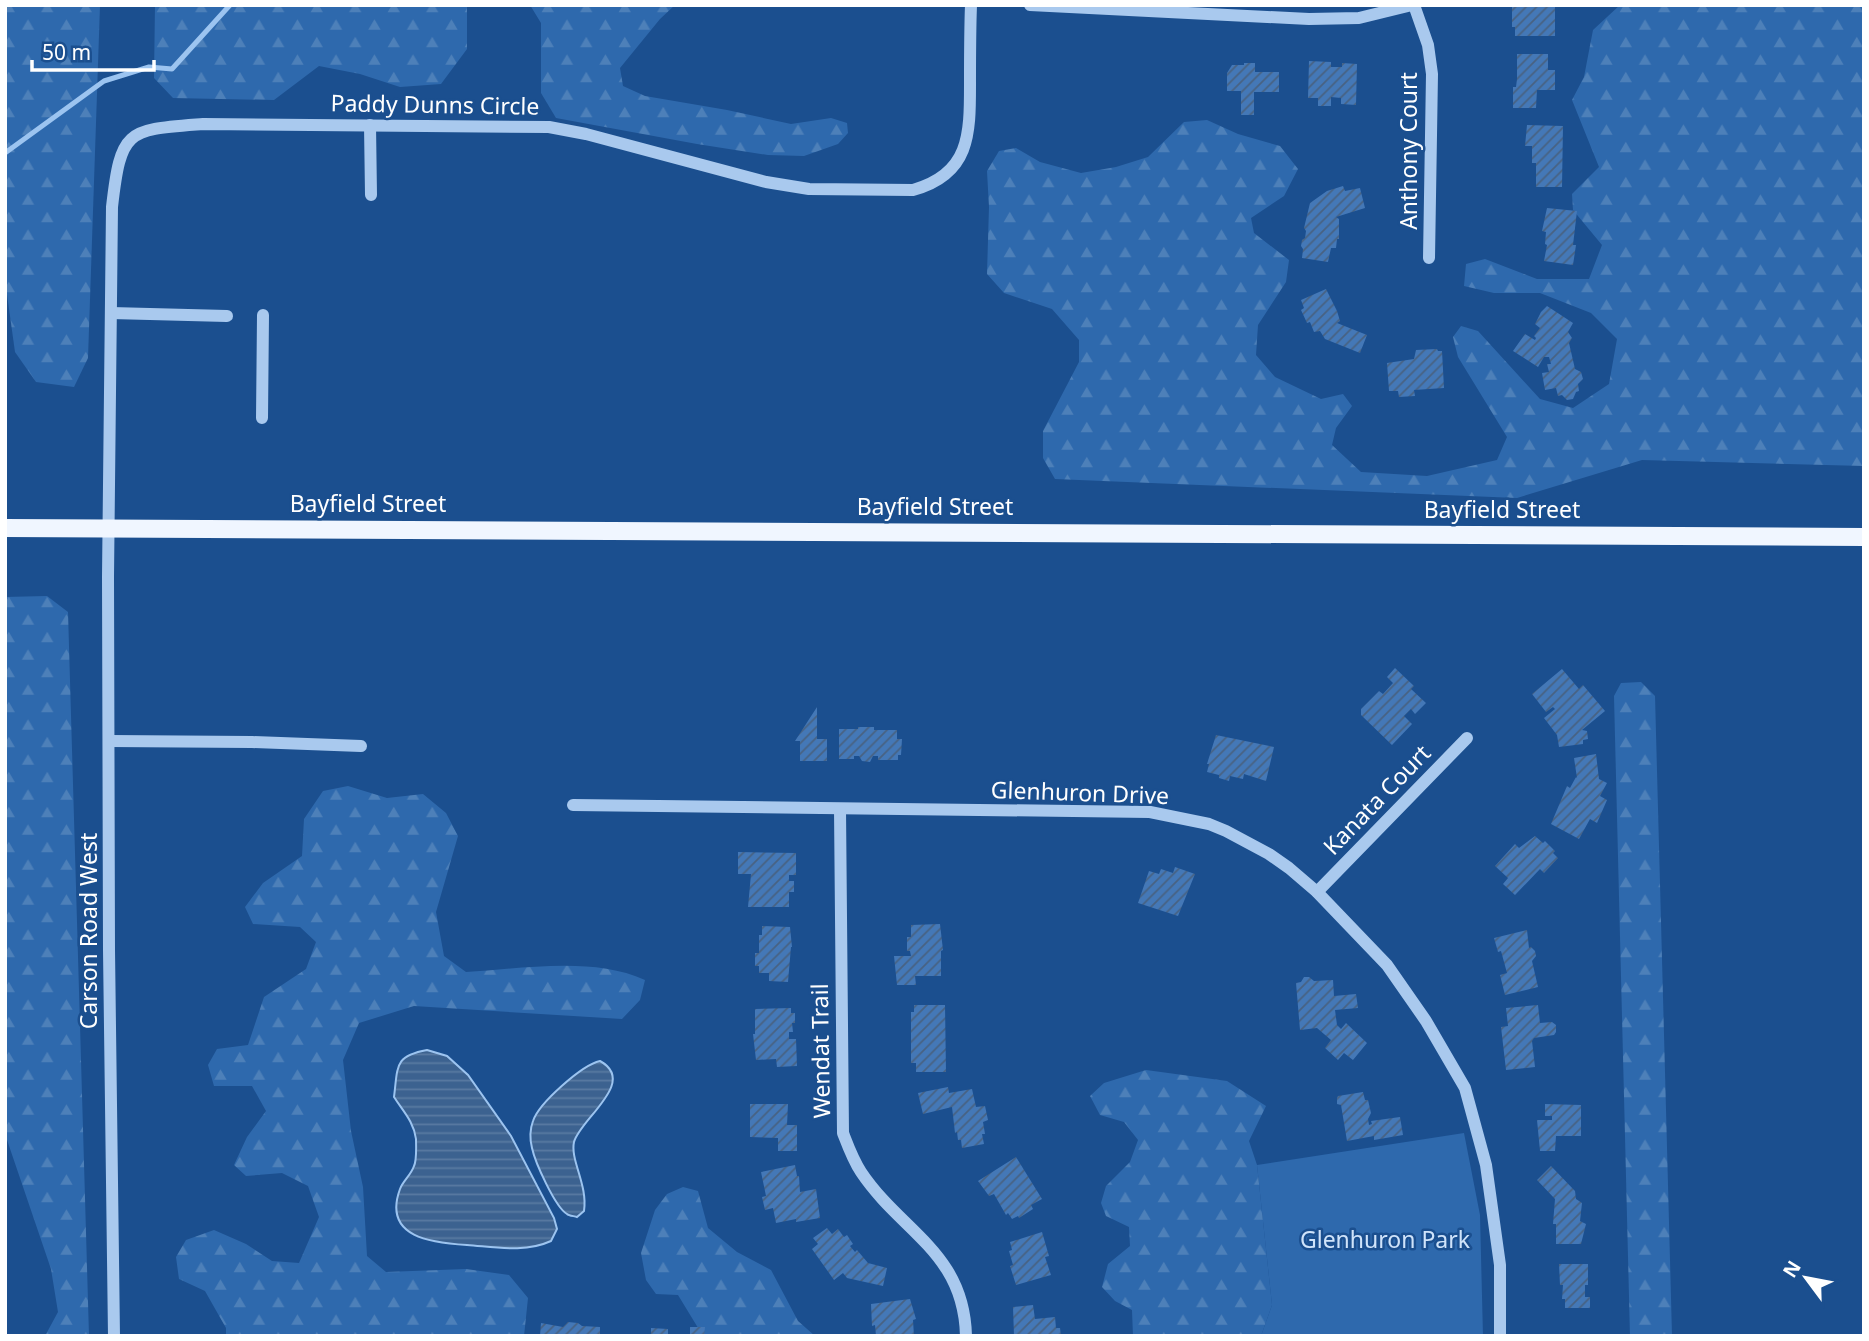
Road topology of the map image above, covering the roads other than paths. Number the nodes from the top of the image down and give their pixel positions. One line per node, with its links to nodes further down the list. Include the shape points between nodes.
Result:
1 (971, 5): 4 (street, Paddy Dunns Circle, via 966,147 946,175 913,190 808,189 766,182 548,127)
2 (1030, 5): 3 (street, via 1309,19 1359,18)
3 (1413, 5): 6 (street, Anthony Court, via 1428,45 1432,74)
4 (370, 125): 5 (street); 7 (street, Paddy Dunns Circle, via 203,124 139,132 121,152 116,169)
5 (371, 195)
6 (1429, 258)
7 (111, 313): 9 (street); 11 (street, Paddy Dunns Circle)
8 (263, 315): 10 (street)
9 (227, 316)
10 (262, 418)
11 (109, 527): 12 (main road, Bayfield Street); 13 (main road, Bayfield Street); 15 (street, Carson Road West)
12 (5, 528)
13 (1864, 537)
14 (1467, 738): 19 (street, Kanata Court)
15 (110, 741): 16 (street); 20 (street, Carson Road West)
16 (361, 746)
17 (573, 805): 18 (street, Glenhuron Drive)
18 (840, 810): 19 (street, Glenhuron Drive, via 1150,812 1209,824 1248,842); 21 (street, Wendat Trail, via 843,1133 871,1186 946,1267 963,1306)
19 (1317, 892): 22 (street, Glenhuron Drive, via 1387,965 1465,1088 1486,1166 1500,1265)
20 (114, 1336)
21 (965, 1336)
22 (1500, 1336)

